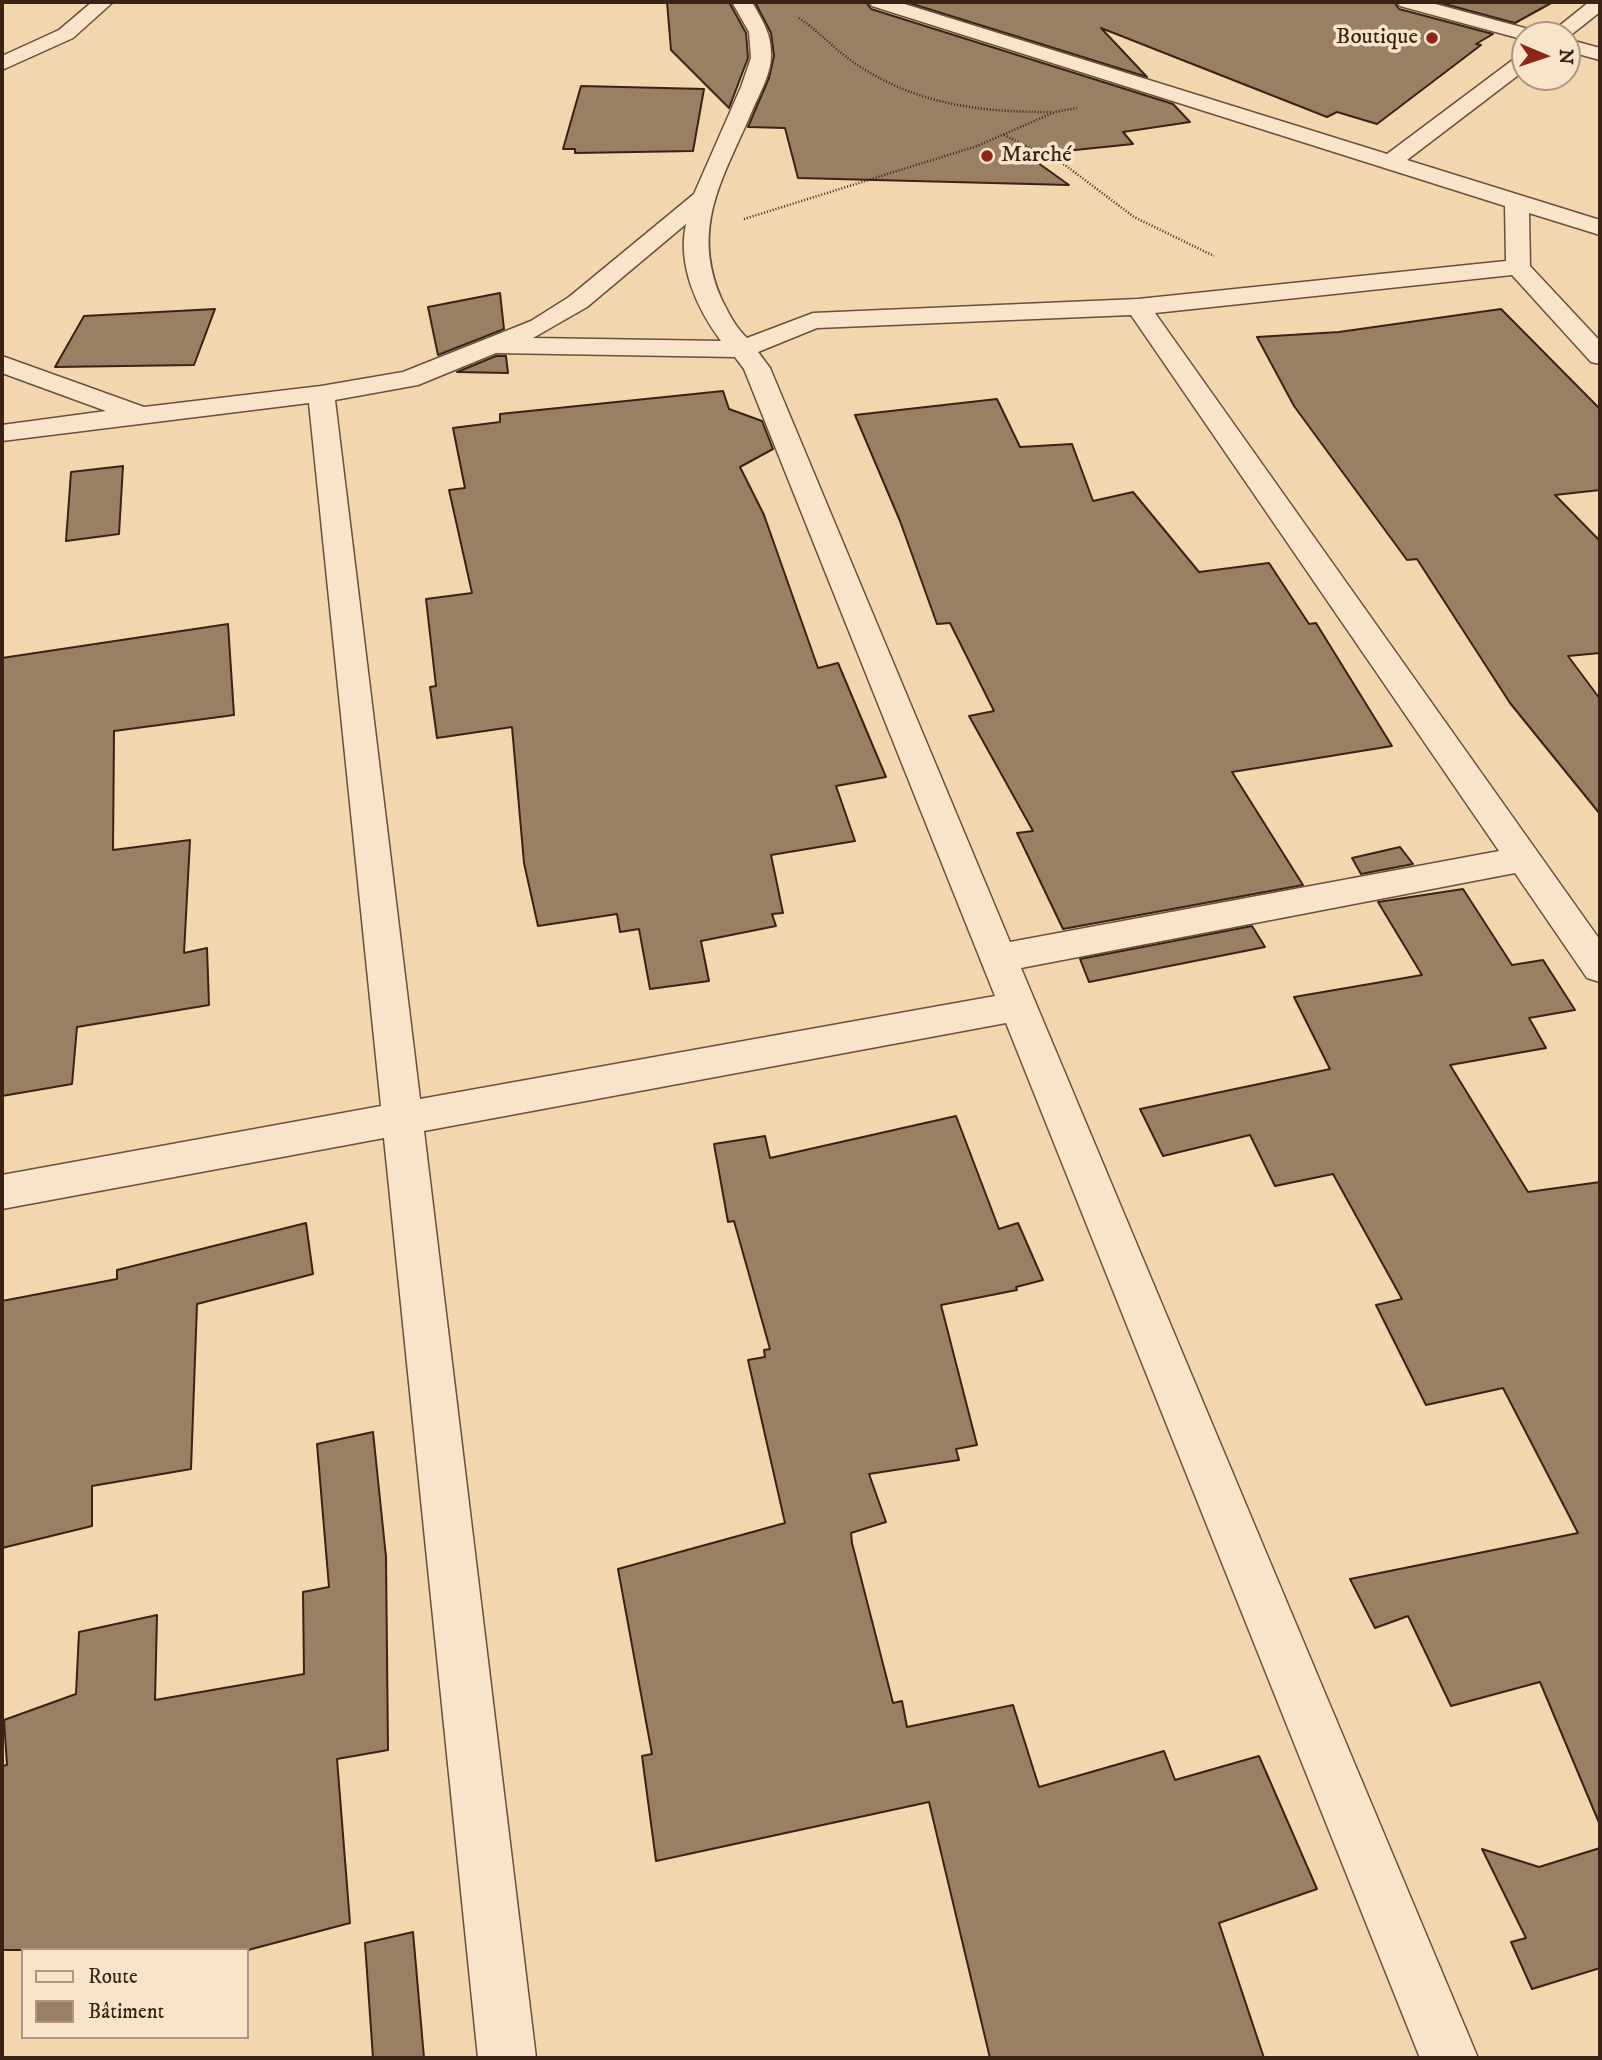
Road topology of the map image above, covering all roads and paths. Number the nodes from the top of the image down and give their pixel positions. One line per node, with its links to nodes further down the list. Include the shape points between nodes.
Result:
1 (103, 2): 11 (street, via 66,34)
2 (742, 2): 17 (street, via 759,32 761,58)
3 (879, 2): 16 (street)
4 (1407, 2): 8 (street)
5 (1600, 3): 7 (street)
6 (793, 13): 14 (path, via 858,65 927,102 980,112)
7 (1576, 21)
8 (1511, 30)
9 (1581, 49): 10 (street)
10 (1600, 54)
11 (2, 64)
12 (1511, 71): 16 (street)
13 (1081, 107): 14 (path)
14 (1055, 112): 15 (path)
15 (1004, 134): 20 (path); 21 (path, via 1065,165 1134,216)
16 (1390, 162): 18 (street)
17 (704, 197): 20 (street); 24 (street, via 578,302 540,326)
18 (1517, 202): 19 (street); 22 (street)
19 (1600, 228)
20 (696, 237): 25 (street, via 694,250 710,301 731,340)
21 (1220, 259)
22 (1518, 268): 23 (street); 26 (street)
23 (1138, 307): 25 (street, via 813,321); 31 (street)
24 (491, 345): 25 (street); 28 (street, via 409,379)
25 (743, 349): 32 (street, via 757,368)
26 (1600, 356)
27 (2, 364): 29 (street)
28 (321, 394): 29 (street); 35 (street)
29 (142, 415): 30 (street)
30 (2, 433)
31 (1524, 859): 32 (street); 33 (street)
32 (999, 958): 34 (street)
33 (1600, 968)
34 (1019, 1006): 35 (street); 38 (street)
35 (404, 1118): 36 (street); 37 (street)
36 (2, 1192)
37 (506, 2058)
38 (1449, 2058)

